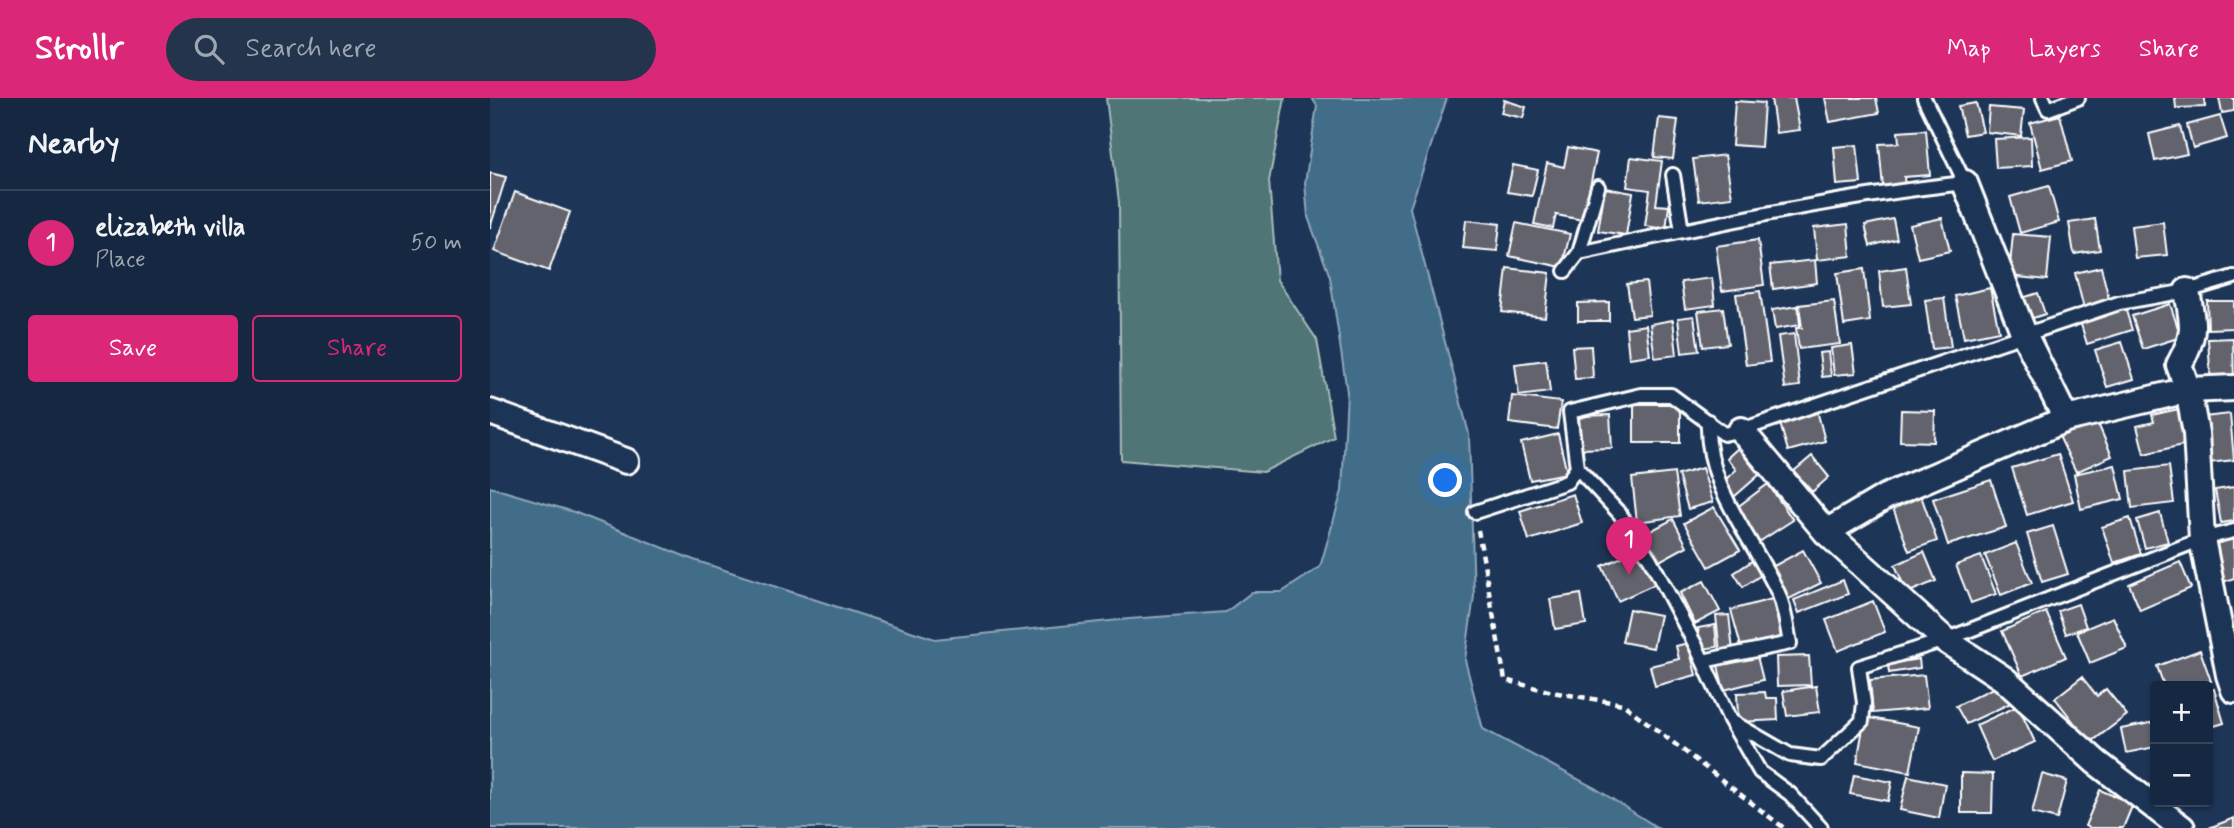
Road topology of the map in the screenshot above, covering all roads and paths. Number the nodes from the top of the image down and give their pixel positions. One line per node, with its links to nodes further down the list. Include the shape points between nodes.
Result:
1 (1924, 98): 5 (lane)
2 (2043, 98): 3 (lane, via 2048,109)
3 (2078, 98)
4 (1673, 175): 7 (lane)
5 (1965, 183): 7 (lane); 12 (street)
6 (1598, 187): 8 (lane)
7 (1682, 231): 8 (lane)
8 (1579, 253): 9 (lane)
9 (1565, 271)
10 (2234, 277): 11 (lane)
11 (2186, 291): 12 (lane, via 2119,303); 14 (street, via 2194,331 2179,365)
12 (2024, 334): 16 (street); 18 (lane)
13 (2234, 388): 14 (street)
14 (2188, 390): 16 (street); 24 (street, via 2196,433)
15 (490, 412): 19 (street)
16 (2066, 419): 23 (street, via 1885,497)
17 (1709, 421): 18 (lane, via 1724,434); 20 (lane, via 1671,395 1641,395 1570,412); 26 (lane, via 1720,488 1780,598 1790,643)
18 (1741, 430): 23 (street)
19 (626, 461)
20 (1577, 468): 21 (lane, via 1567,482); 26 (lane, via 1620,514 1650,559)
21 (1475, 512): 29 (path, via 1505,680 1623,704)
22 (2234, 531): 24 (lane)
23 (1826, 533): 25 (street)
24 (2202, 539): 25 (lane); 27 (street)
25 (1945, 640): 28 (lane, via 1859,667 1862,720 1821,759 1790,755); 31 (street, via 2004,679 2096,762)
26 (1703, 661): 28 (lane)
27 (2234, 690)
28 (1730, 720): 30 (lane, via 1760,772 1790,794)
29 (1784, 828)
30 (1821, 828)
31 (2182, 828)

